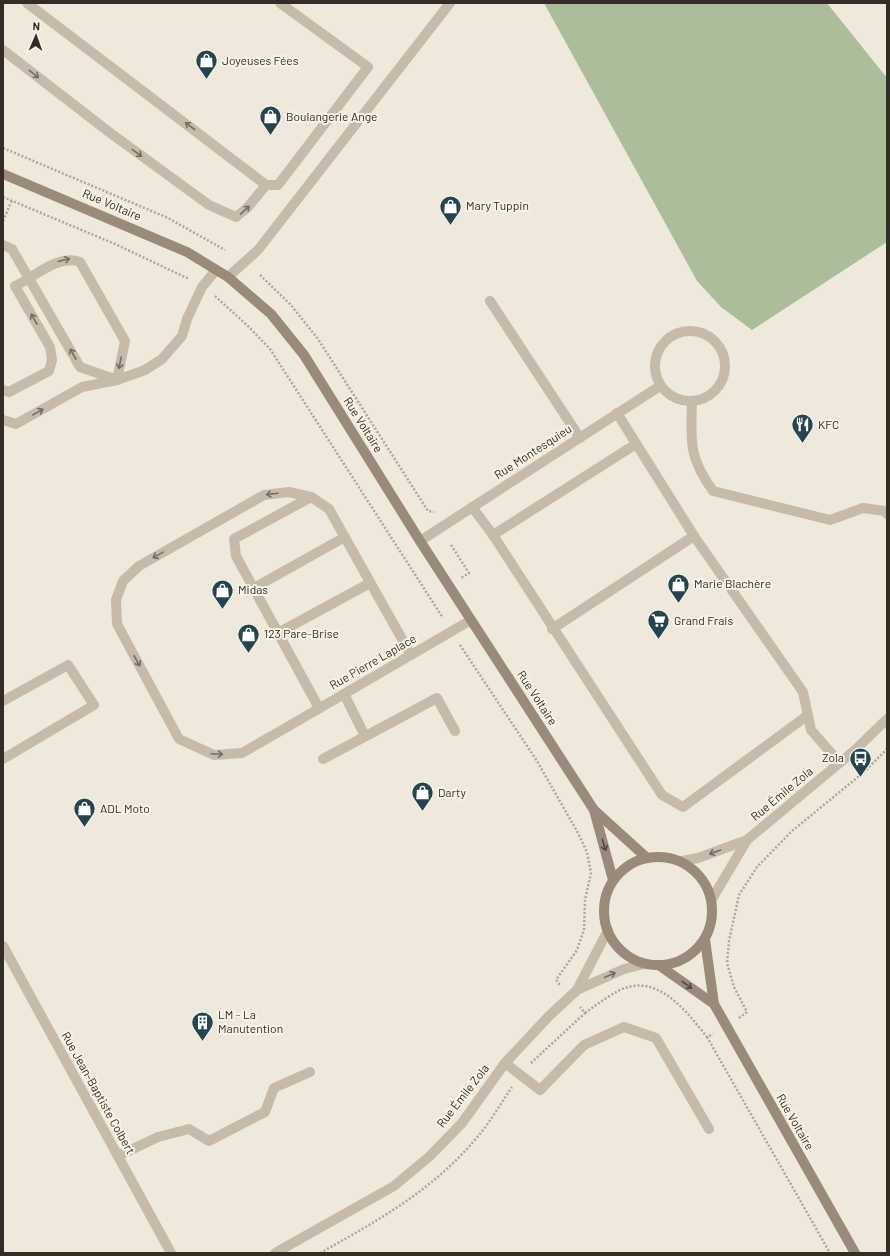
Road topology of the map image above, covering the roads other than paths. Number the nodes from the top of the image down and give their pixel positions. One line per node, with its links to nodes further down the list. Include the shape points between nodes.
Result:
1 (27, 3): 6 (street, one-way to 1)
2 (280, 3): 6 (street, via 368,67 278,185)
3 (450, 3): 9 (street, via 258,250)
4 (3, 50): 6 (street, one-way to 6, via 209,205 236,218)
5 (3, 174): 8 (street, Rue Voltaire, via 187,252)
6 (266, 185)
7 (3, 245): 10 (street, via 12,250)
8 (216, 270): 9 (street, Rue Voltaire); 12 (street, via 202,287 182,336 162,359 145,370)
9 (228, 277): 26 (street, Rue Voltaire, via 272,314 304,355)
10 (30, 279): 12 (street, one-way to 10, via 80,367); 12 (street, one-way to 12, via 60,260 71,259 80,262 125,341); 14 (street, one-way to 10, via 9,392 49,371 52,360 50,346 15,286)
11 (490, 301): 18 (street)
12 (117, 380): 17 (street, one-way to 12, via 16,424 82,388)
13 (660, 386): 15 (street, via 669,395 680,400); 15 (street, via 654,365 662,345 680,332 702,333 719,347 724,358 725,370 714,392); 16 (street, Rue Montesquieu)
14 (3, 390)
15 (692, 401): 22 (street, via 692,453 702,476 713,491 830,520 863,508 885,510)
16 (618, 413): 18 (street, Rue Montesquieu); 19 (street)
17 (3, 420)
18 (580, 438): 21 (street, Rue Montesquieu)
19 (636, 444): 23 (street); 25 (street)
20 (310, 497): 24 (street, Rue Pierre Laplace, via 330,509); 28 (street, via 234,540 236,556); 35 (street, Rue Pierre Laplace, one-way to 35, via 289,492 264,495 139,566 123,581 116,600 116,624 179,739 214,755 242,753)
21 (472, 507): 23 (street); 26 (street, Rue Montesquieu)
22 (887, 514)
23 (493, 535): 30 (street)
24 (345, 536): 27 (street, Rue Pierre Laplace); 28 (street)
25 (694, 536): 30 (street); 36 (street, via 803,692)
26 (420, 541): 29 (street, Rue Voltaire)
27 (370, 583): 31 (street); 32 (street, Rue Pierre Laplace)
28 (254, 588): 31 (street)
29 (471, 620): 32 (street, Rue Pierre Laplace); 43 (street, Rue Voltaire)
30 (552, 629): 36 (street, via 662,795 683,807)
31 (278, 633): 35 (street)
32 (411, 655): 33 (street, Rue Pierre Laplace)
33 (344, 694): 35 (street, Rue Pierre Laplace); 39 (street)
34 (3, 701): 40 (street, via 68,665 94,705)
35 (319, 708)
36 (808, 715): 42 (street, via 811,730)
37 (887, 719): 42 (street, Rue Émile Zola)
38 (455, 731): 39 (street, via 437,698)
39 (365, 736): 41 (street)
40 (3, 759)
41 (323, 759)
42 (839, 762): 44 (street, Rue Émile Zola)
43 (594, 810): 45 (street, Rue Voltaire); 47 (street, Rue Voltaire, one-way to 47)
44 (747, 840): 46 (street, Rue Émile Zola, one-way to 46, via 698,858); 48 (street, Rue Émile Zola)
45 (647, 858): 46 (street, via 662,856); 47 (street, via 624,868)
46 (682, 861): 48 (street, via 701,877)
47 (613, 880): 49 (street, via 604,903 604,923)
48 (712, 899): 50 (street, via 713,917)
49 (608, 930): 52 (street, via 612,941 625,955); 54 (street, Rue Émile Zola)
50 (705, 940): 53 (street, via 694,953 678,962); 55 (street, Rue Voltaire)
51 (3, 946): 59 (street, Rue Jean-Baptiste Colbert)
52 (644, 964): 53 (street); 54 (street, Rue Émile Zola, one-way to 52, via 624,969)
53 (660, 966): 55 (street, Rue Voltaire, one-way to 55)
54 (577, 990): 56 (street, Rue Émile Zola)
55 (714, 1004): 62 (street, Rue Voltaire)
56 (505, 1063): 58 (street, via 540,1090 584,1046 624,1027 656,1038); 61 (street, Rue Émile Zola, via 462,1123 430,1156 394,1186)
57 (310, 1072): 59 (street, via 274,1088 265,1112 209,1141 189,1129 158,1137)
58 (709, 1129)
59 (118, 1156): 60 (street, Rue Jean-Baptiste Colbert)
60 (171, 1253)
61 (275, 1253)
62 (855, 1253)

